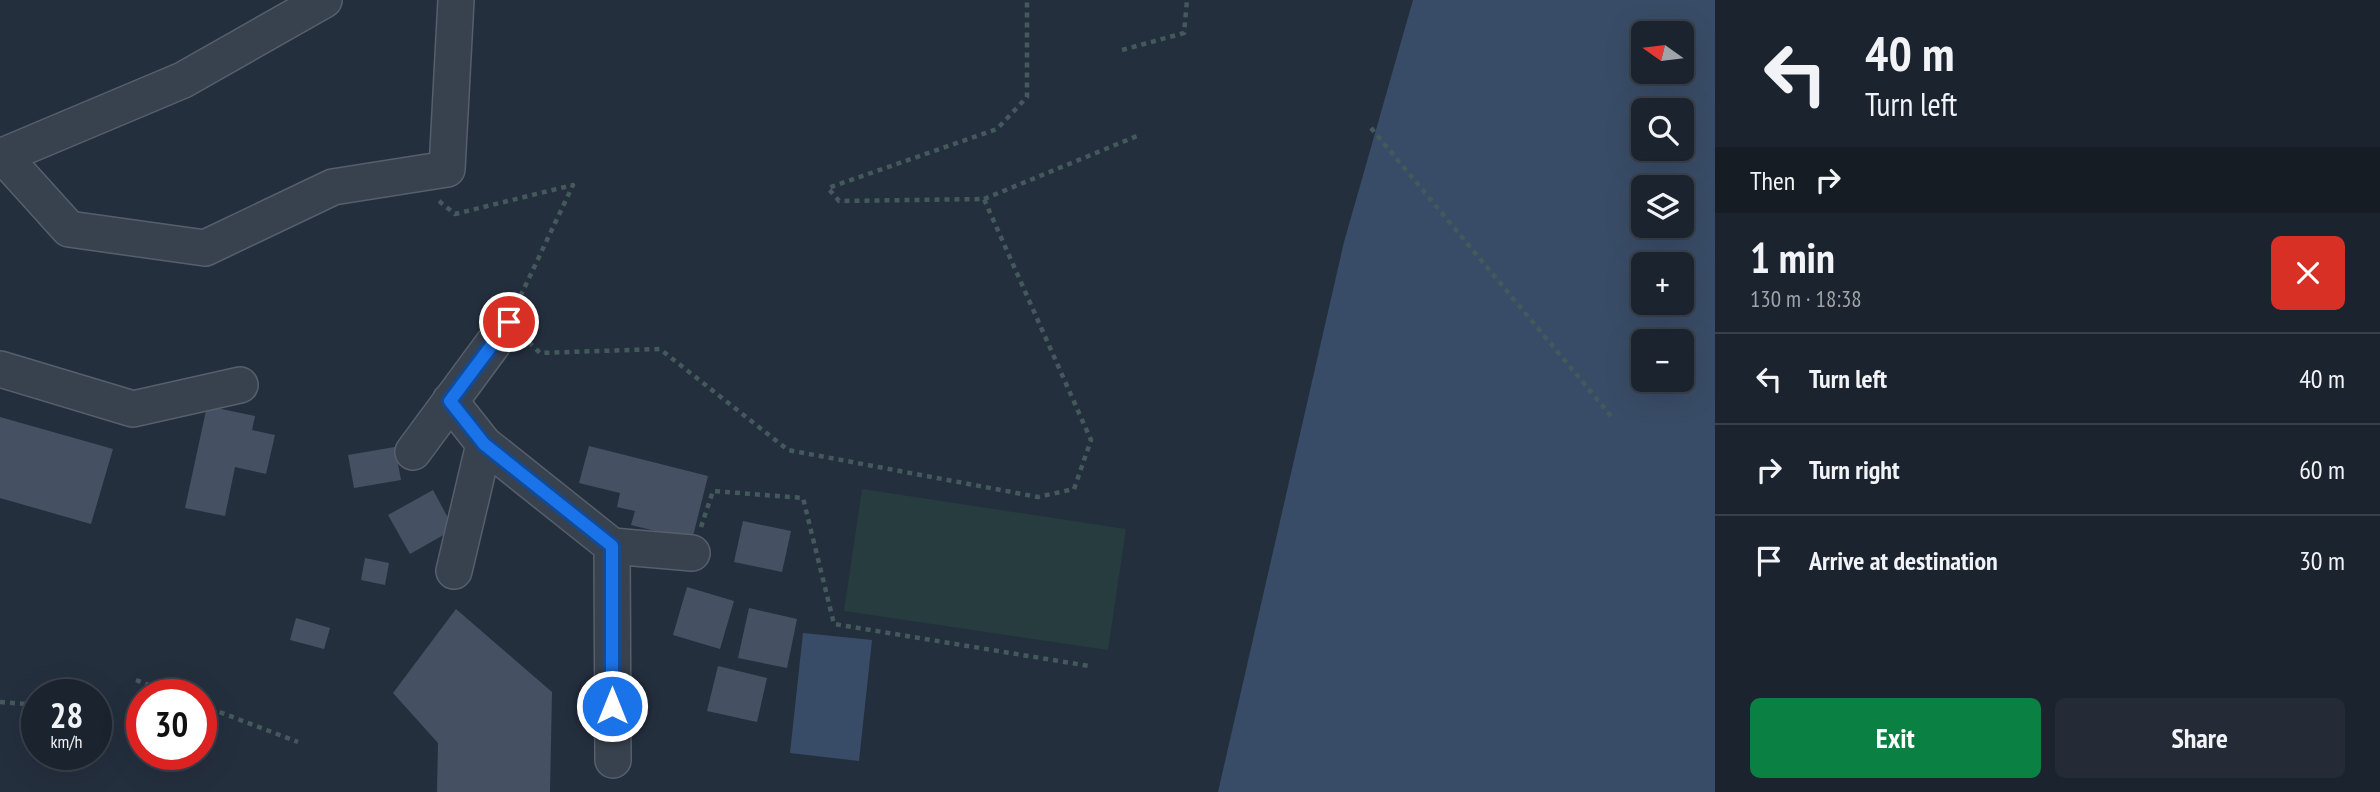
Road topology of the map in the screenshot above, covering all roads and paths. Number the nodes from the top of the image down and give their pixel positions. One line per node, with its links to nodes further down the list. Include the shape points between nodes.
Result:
1 (324, 0): 8 (street, via 183,80)
2 (456, 0): 9 (street, via 447,169)
3 (1027, 0): 10 (path, via 1027,97 997,129 828,188 839,201)
4 (1187, 0): 5 (path, via 1184,33)
5 (1122, 50)
6 (1371, 128): 15 (path)
7 (1137, 136): 10 (path)
8 (1, 157): 9 (street, via 69,229 205,248 333,187)
9 (409, 176): 11 (path, via 455,214 573,185)
10 (984, 199): 11 (path, via 1091,440 1074,489 1038,497 788,450 660,349 540,353)
11 (509, 322): 14 (street)
12 (0, 369): 13 (street, via 133,409)
13 (240, 385)
14 (450, 401): 16 (street); 17 (street)
15 (1611, 416)
16 (484, 444): 18 (street); 20 (street)
17 (412, 452)
18 (612, 546): 19 (street); 26 (street)
19 (692, 553): 21 (path, via 713,491 803,498 834,624)
20 (454, 571)
21 (1089, 666)
22 (0, 702): 23 (path)
23 (21, 704)
24 (217, 711): 25 (path)
25 (298, 742)
26 (613, 760)

